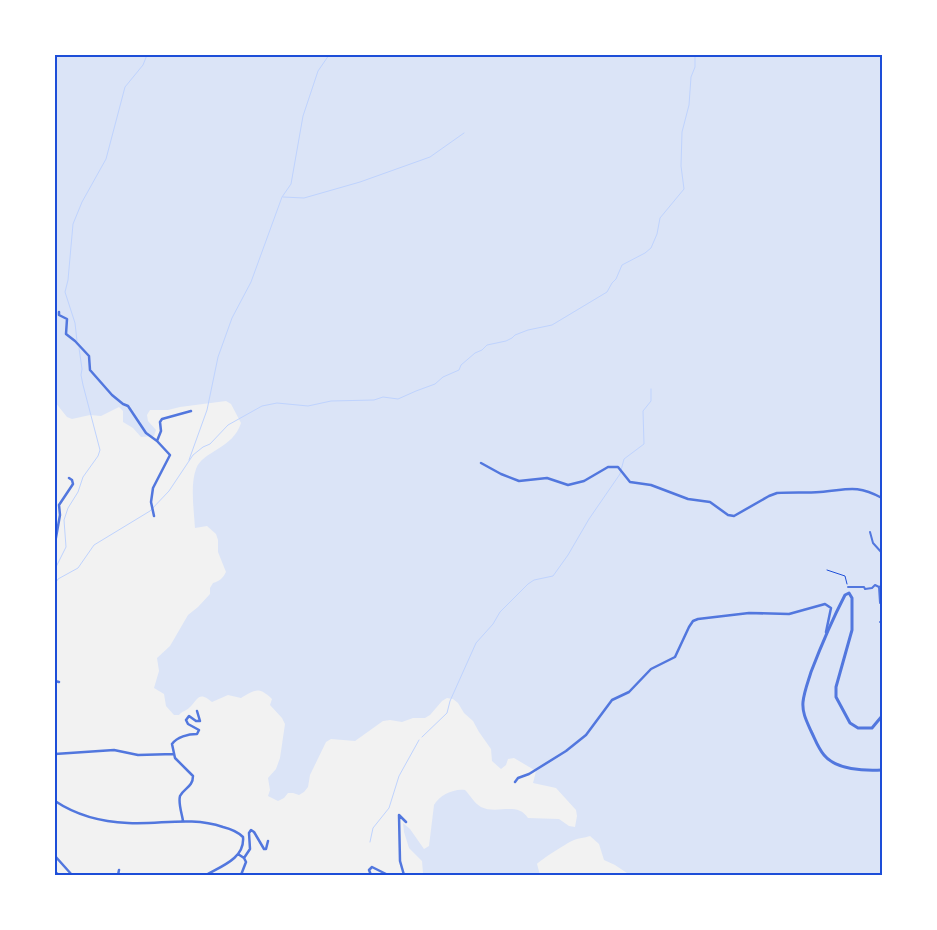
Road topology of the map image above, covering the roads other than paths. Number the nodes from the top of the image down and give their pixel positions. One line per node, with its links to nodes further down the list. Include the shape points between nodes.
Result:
1 (59, 312): 3 (street, via 67,319 67,336 89,356 90,370 112,395 128,406 146,432)
2 (191, 411): 3 (street, via 162,419)
3 (157, 441): 7 (street, via 170,455 153,488)
4 (480, 463): 6 (street, via 520,482 548,478 568,485 584,481 608,467 618,467 630,482 651,485 688,500 710,502 734,516 777,493 847,488 865,490)
5 (69, 478): 9 (street, via 73,484 60,502)
6 (882, 498)
7 (154, 516)
8 (870, 532): 10 (street, via 873,543)
9 (55, 543)
10 (882, 553)
11 (880, 586): 12 (street, via 865,589); 13 (street)
12 (848, 587)
13 (882, 603)
14 (826, 636): 16 (street, via 845,595 850,593 852,630 836,687 836,698 850,723 858,728 872,728); 19 (street, via 803,700 805,719 829,760 850,768); 20 (street, via 831,608 825,604 789,614 749,613 693,621 675,657 651,669 629,692 612,700 586,735 566,751)
15 (197, 712): 18 (street, via 200,721 189,716 186,720 199,732 172,742)
16 (882, 716)
17 (55, 754): 18 (street, via 114,750 138,755)
18 (174, 754): 22 (street, via 179,764 193,776 191,785 180,796)
19 (882, 770)
20 (515, 782)
21 (55, 801): 22 (street, via 82,815 116,822)
22 (183, 821): 25 (street, via 202,821 238,832 244,844)
23 (406, 822): 37 (street, via 399,815 400,862)
24 (268, 841): 27 (street, via 264,849 254,832 250,831 250,849)
25 (238, 854): 27 (street); 33 (street)
26 (55, 856): 31 (street)
27 (244, 858): 34 (street, via 246,862)
28 (119, 870): 32 (street)
29 (55, 872): 30 (street)
30 (59, 875)
31 (72, 875)
32 (118, 875)
33 (206, 875)
34 (241, 875)
35 (371, 875): 36 (street, via 369,870 372,867)
36 (388, 875)
37 (404, 875)

